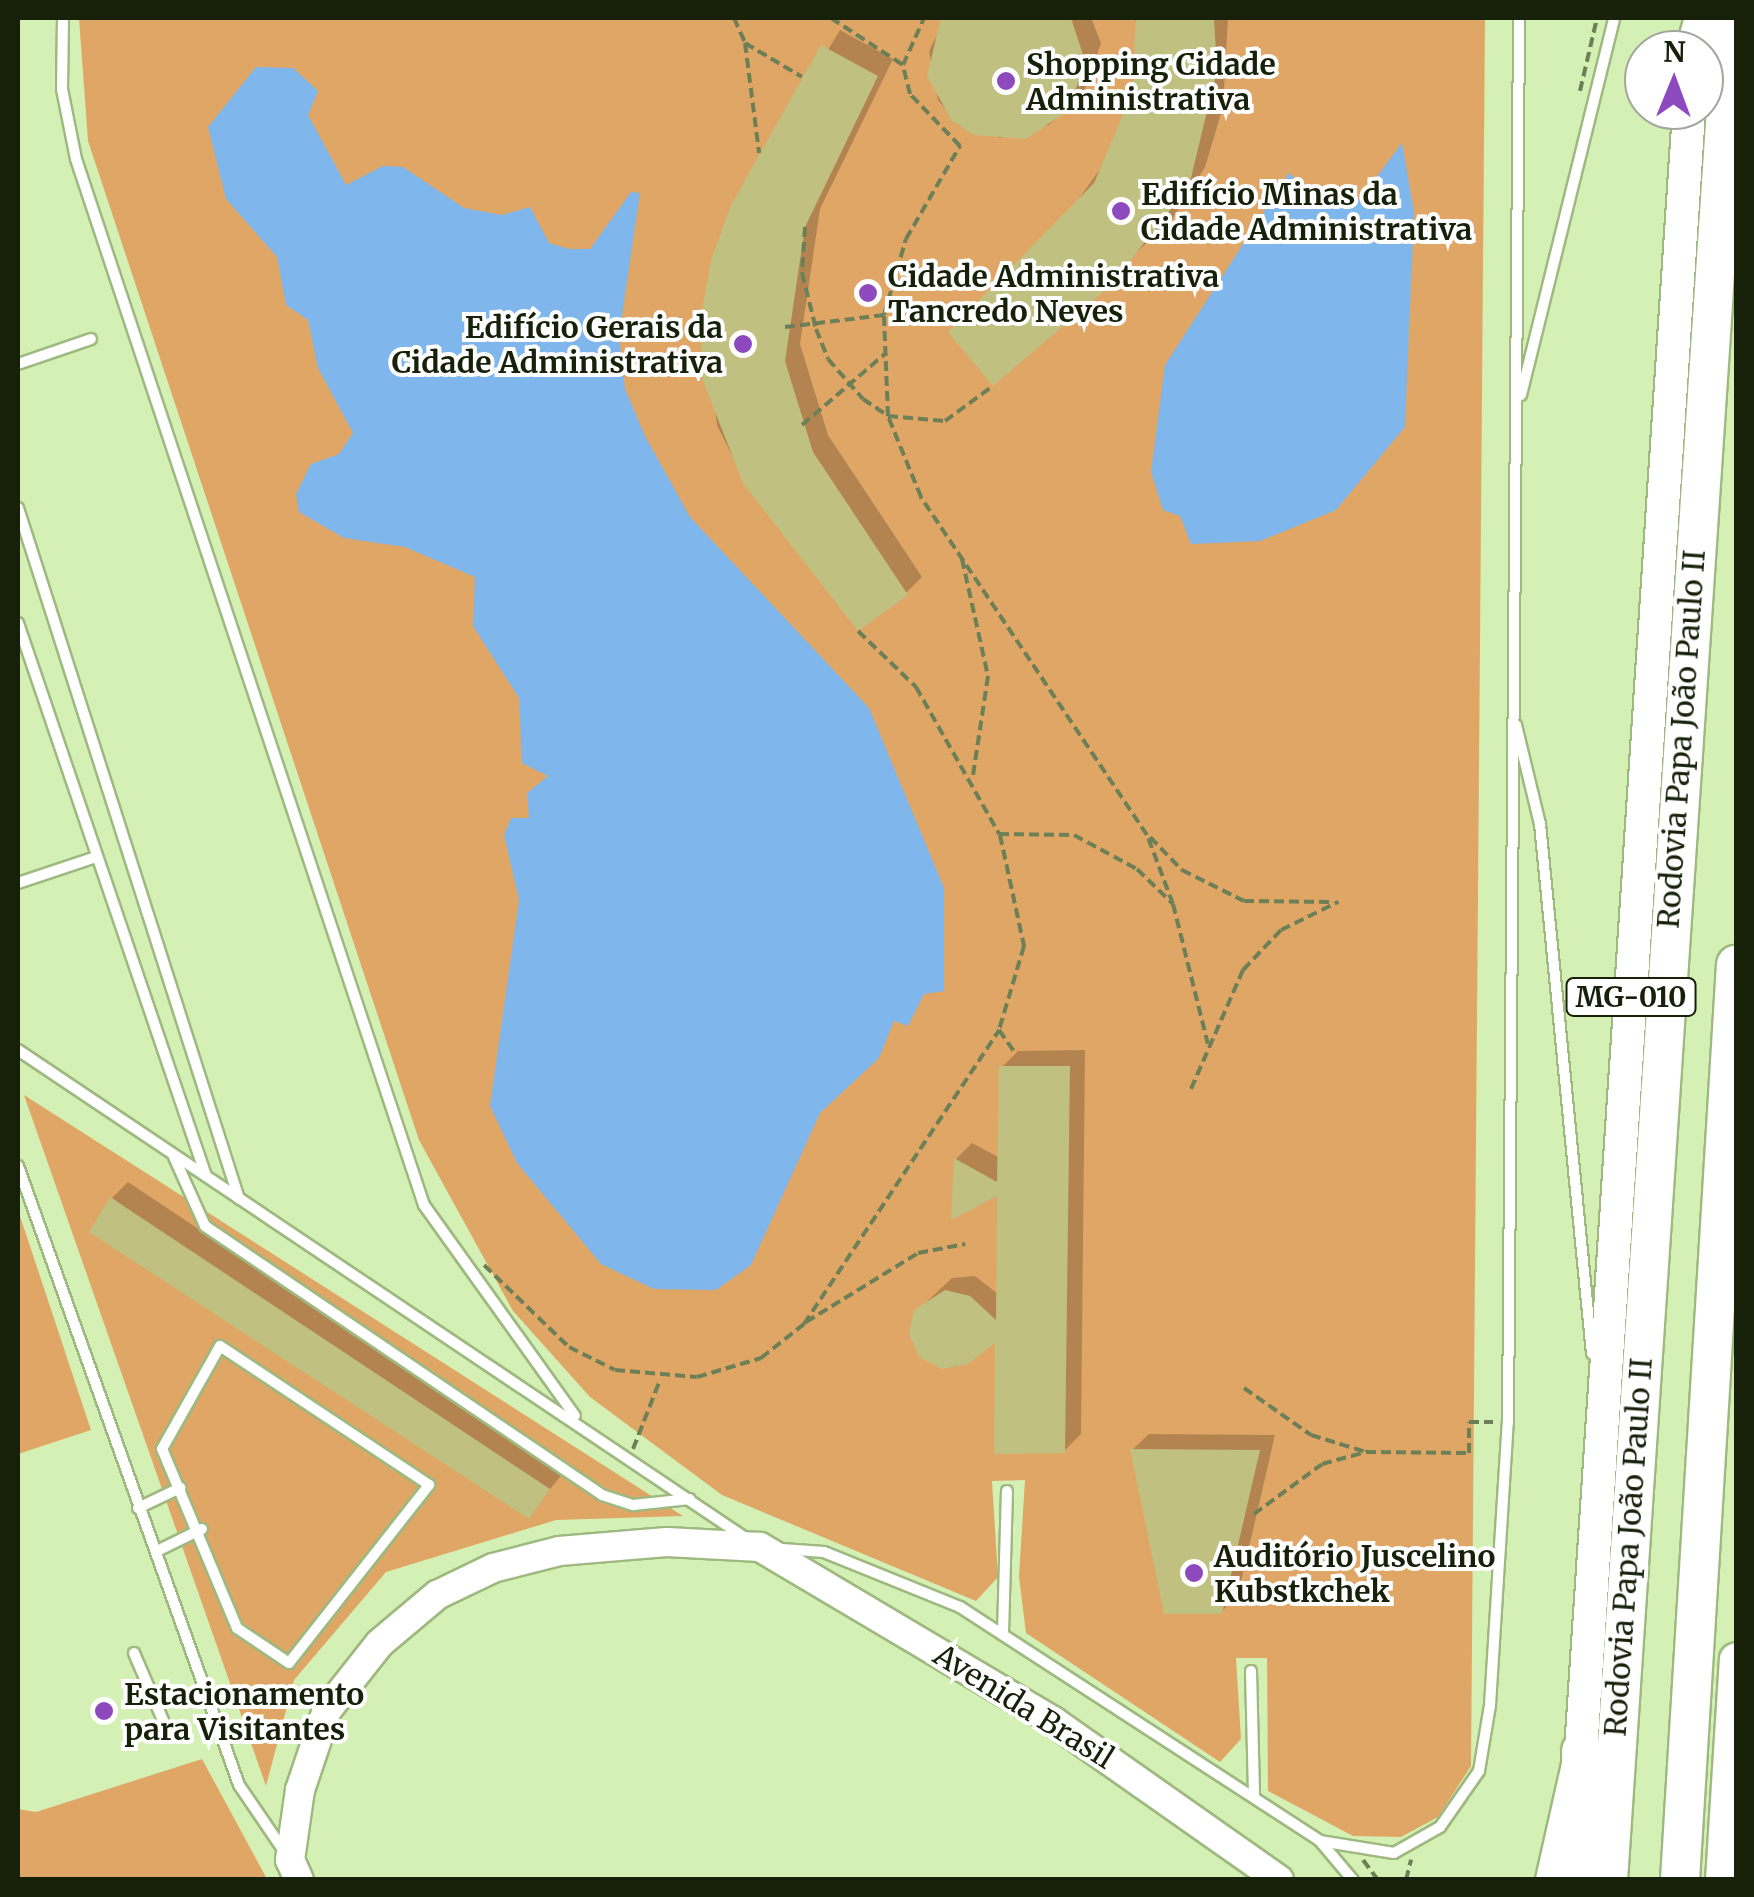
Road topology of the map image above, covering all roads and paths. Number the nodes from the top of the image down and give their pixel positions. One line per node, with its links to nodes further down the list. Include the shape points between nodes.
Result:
1 (63, 18): 52 (lane, via 62,89 76,159 424,1205)
2 (734, 18): 8 (path)
3 (832, 18): 9 (path)
4 (924, 18): 9 (path)
5 (1519, 18): 22 (lane)
6 (1614, 18): 22 (lane)
7 (1732, 18): 78 (highway, Rodovia Papa João Paulo II / MG-010)
8 (745, 43): 10 (path); 12 (path)
9 (903, 65): 14 (path, via 910,94 960,146 906,239)
10 (802, 78)
11 (1689, 130): 53 (main road, MG-010)
12 (759, 153)
13 (804, 227): 16 (path, via 802,273)
14 (884, 315): 16 (path); 18 (path)
15 (785, 327): 16 (path)
16 (816, 329): 20 (path)
17 (90, 340): 19 (lane)
18 (886, 353): 20 (path); 23 (path)
19 (18, 364)
20 (847, 385): 23 (path); 24 (path)
21 (993, 386): 23 (path, via 945,422)
22 (1517, 412): 29 (lane)
23 (888, 416): 26 (path, via 920,497)
24 (802, 425)
25 (18, 508): 45 (lane)
26 (961, 558): 30 (path, via 988,676); 32 (path)
27 (18, 623): 33 (lane)
28 (858, 631): 30 (path, via 916,686)
29 (1512, 710): 51 (lane); 53 (lane, via 1540,824)
30 (973, 774): 31 (path)
31 (999, 834): 35 (path, via 1074,835 1136,869); 37 (path, via 1024,946)
32 (1147, 835): 35 (path); 38 (path, via 1182,870 1244,901 1338,902 1281,930 1243,970)
33 (94, 858): 34 (lane); 44 (lane)
34 (18, 884)
35 (1173, 904): 38 (path)
36 (1736, 964): 79 (highway, MG-010)
37 (1000, 1030): 40 (path); 48 (path)
38 (1209, 1047): 41 (path)
39 (18, 1050): 42 (lane)
40 (1015, 1053)
41 (1191, 1089)
42 (174, 1156): 44 (lane); 58 (lane, via 205,1226 602,1495 632,1505)
43 (18, 1166): 59 (lane)
44 (206, 1177): 45 (lane)
45 (240, 1200): 52 (lane)
46 (965, 1244): 48 (path, via 918,1253)
47 (514, 1296): 49 (path, via 569,1348)
48 (804, 1324): 49 (path, via 761,1358)
49 (660, 1380): 55 (path)
50 (1244, 1388): 54 (path, via 1311,1435)
51 (1508, 1422): 54 (path, via 1469,1422 1469,1453); 72 (lane, via 1480,1772 1440,1827 1394,1854)
52 (582, 1425): 55 (lane)
53 (1602, 1446): 69 (main road, MG-010)
54 (1366, 1452): 60 (path, via 1298,1478)
55 (629, 1458): 58 (lane)
56 (180, 1488): 59 (lane); 61 (lane); 61 (lane, via 162,1449 220,1346 429,1485 288,1663 237,1628)
57 (1007, 1492): 64 (lane)
58 (690, 1499): 62 (lane)
59 (138, 1508): 63 (lane)
60 (1254, 1514)
61 (202, 1529): 63 (lane)
62 (760, 1547): 64 (lane, via 824,1552 888,1574); 73 (street, via 559,1551 437,1595 380,1642 327,1710); 74 (street, Avenida Brasil, via 1053,1720)
63 (157, 1551): 73 (lane, via 240,1784)
64 (1003, 1633): 71 (lane)
65 (134, 1653): 68 (lane)
66 (1736, 1659): 70 (main road)
67 (1251, 1671): 71 (lane)
68 (165, 1724)
69 (1582, 1751): 76 (main road, MG-010); 77 (highway)
70 (1732, 1784): 80 (main road)
71 (1254, 1795): 72 (lane)
72 (1320, 1841): 75 (lane)
73 (294, 1870)
74 (1279, 1880)
75 (1352, 1880)
76 (1552, 1880)
77 (1584, 1880)
78 (1608, 1880)
79 (1680, 1880)
80 (1722, 1880)

